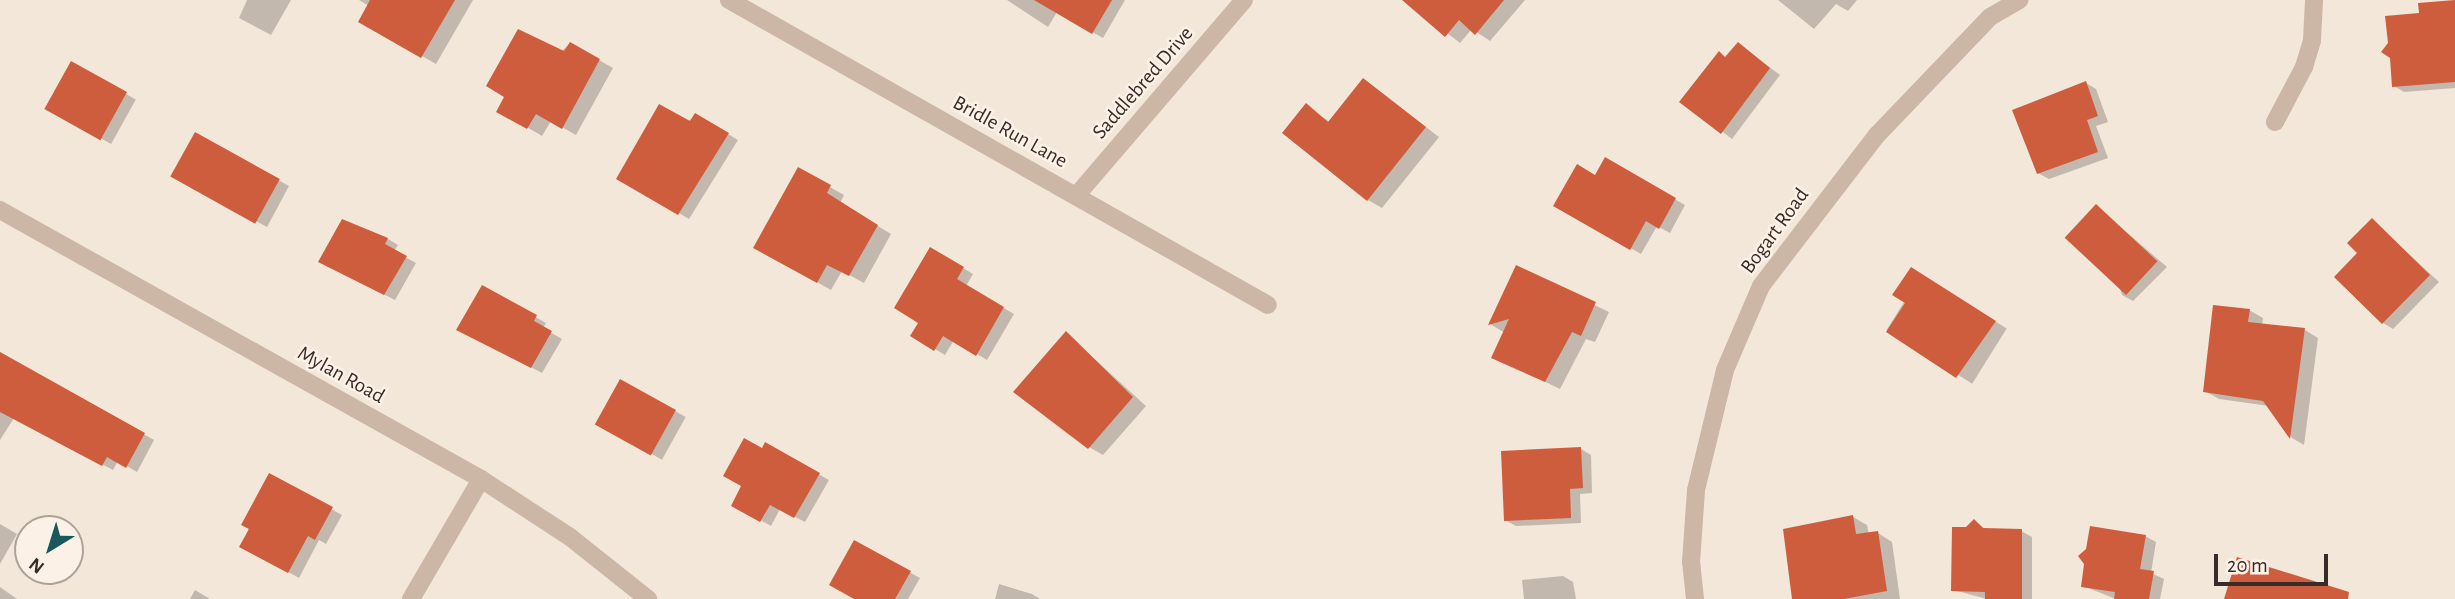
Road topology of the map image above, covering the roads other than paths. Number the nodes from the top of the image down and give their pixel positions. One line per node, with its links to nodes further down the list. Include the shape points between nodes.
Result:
1 (729, 0): 6 (street, Bridle Run Lane)
2 (1244, 0): 6 (street, Saddlebred Drive)
3 (2018, 0): 12 (street, Bogart Road, via 1990,18 1877,135 1761,286 1725,370 1696,490)
4 (2314, 0): 5 (street, via 2312,40 2304,67)
5 (2275, 122)
6 (1076, 196): 8 (street, Bridle Run Lane)
7 (0, 210): 9 (street, Mylan Road)
8 (1268, 305)
9 (481, 479): 10 (street); 11 (street, Mylan Road, via 570,537)
10 (411, 599)
11 (648, 599)
12 (1695, 599)

